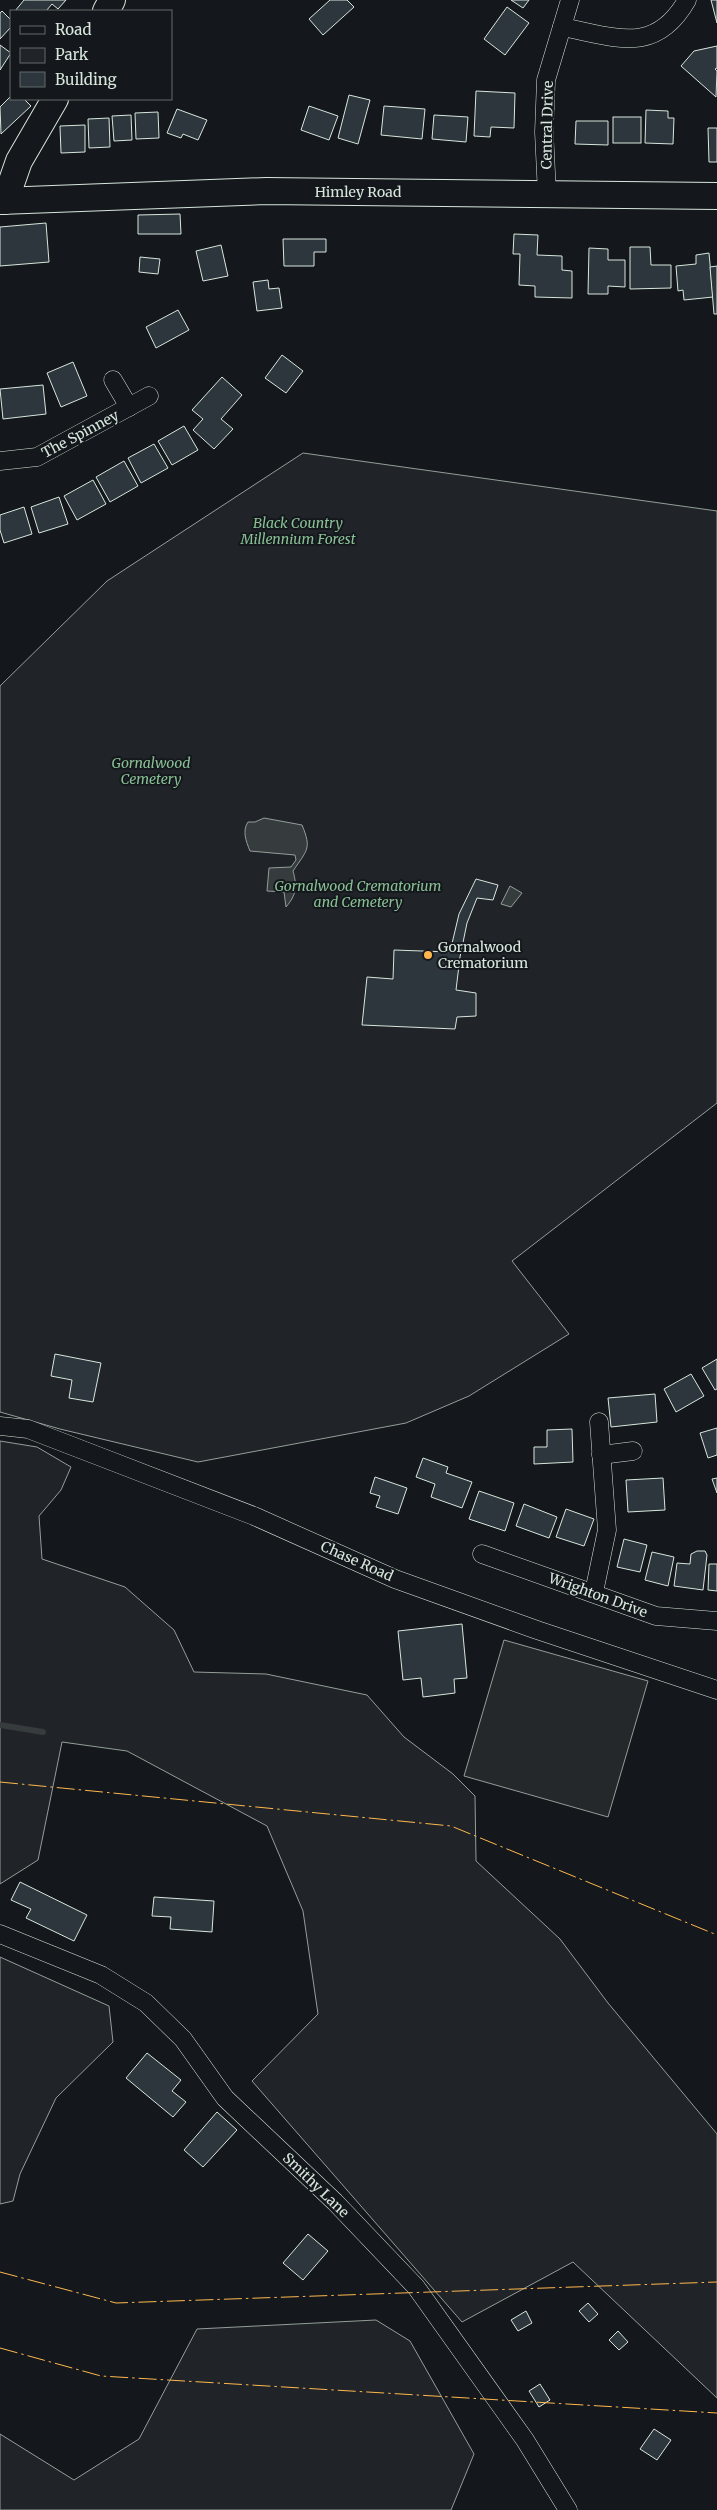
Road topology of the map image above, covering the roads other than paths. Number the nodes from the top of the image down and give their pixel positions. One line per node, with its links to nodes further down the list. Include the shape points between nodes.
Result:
1 (570, 0): 3 (street, Central Drive)
2 (687, 0): 3 (street, via 676,18 656,34 633,40)
3 (562, 27): 5 (street, Central Drive, via 546,80)
4 (54, 100): 7 (main road, via 19,161)
5 (547, 194): 6 (main road, Himley Road); 7 (main road, Himley Road, via 266,191)
6 (717, 196)
7 (2, 201)
8 (113, 380): 10 (street, The Spinney)
9 (148, 396): 10 (street, The Spinney)
10 (129, 407): 11 (street, The Spinney, via 37,457)
11 (0, 461)
12 (599, 1422): 15 (street)
13 (0, 1426): 19 (street, Chase Road, via 28,1429 116,1462 254,1516 395,1579)
14 (633, 1451): 15 (street)
15 (601, 1455): 17 (street, via 607,1530)
16 (482, 1554): 17 (street, Wrighton Drive)
17 (594, 1592): 18 (street, Wrighton Drive, via 656,1616)
18 (717, 1621)
19 (717, 1690)
20 (0, 1934): 21 (street, Smithy Lane, via 101,1975 146,2003 183,2039 225,2098 335,2202 416,2287 525,2440)
21 (568, 2510)

